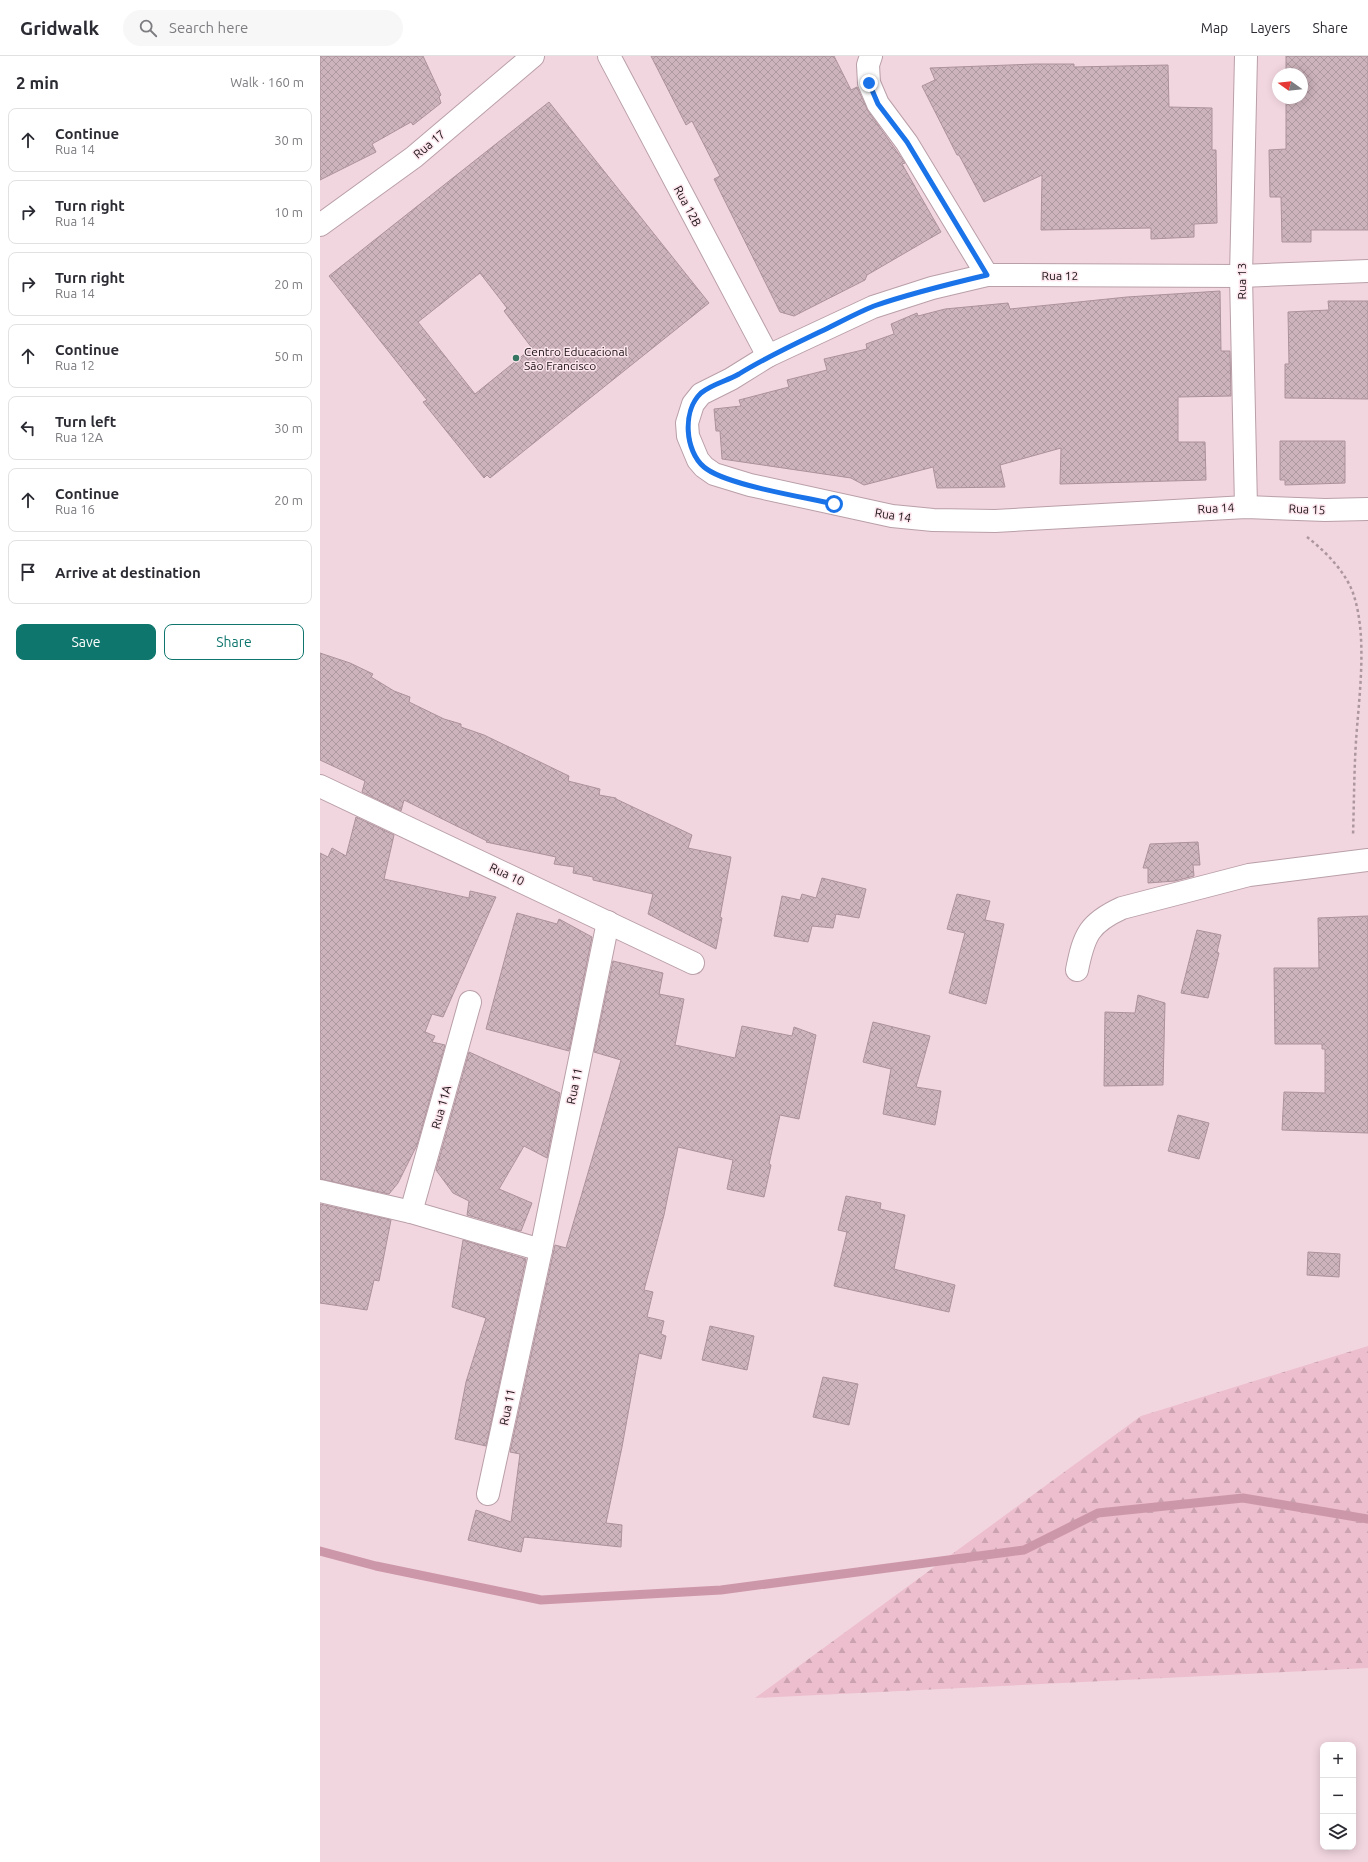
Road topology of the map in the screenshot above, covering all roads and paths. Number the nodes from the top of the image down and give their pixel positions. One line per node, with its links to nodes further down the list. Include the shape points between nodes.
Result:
1 (533, 56): 5 (street, Rua 17, via 414,157)
2 (609, 56): 9 (street, Rua 12B)
3 (871, 56): 7 (street, via 868,65 869,83 878,104 907,142)
4 (1246, 56): 8 (street, Rua 13)
5 (320, 225)
6 (1368, 270): 8 (street, Rua 12)
7 (987, 275): 8 (street, Rua 12); 9 (street, Rua 12, via 932,288 873,307)
8 (1240, 276): 10 (street, Rua 13)
9 (768, 356): 10 (street, Rua 14, via 709,388 693,404 687,424 688,436 698,460 714,474 834,504 892,516 933,520 995,521)
10 (1246, 507): 11 (street, Rua 15)
11 (1368, 509)
12 (1303, 534): 14 (path, via 1326,553 1343,576 1353,592 1361,625 1362,657 1355,758)
13 (320, 786): 15 (street, Rua 10)
14 (1360, 861): 17 (street, via 1249,875 1122,908 1107,915 1092,927 1082,944)
15 (608, 922): 16 (street, Rua 10); 21 (street, Rua 11)
16 (693, 963)
17 (1077, 970)
18 (470, 1002): 20 (street, Rua 11A)
19 (320, 1191): 20 (street)
20 (412, 1212): 21 (street)
21 (541, 1250): 22 (street, Rua 11)
22 (488, 1494)

